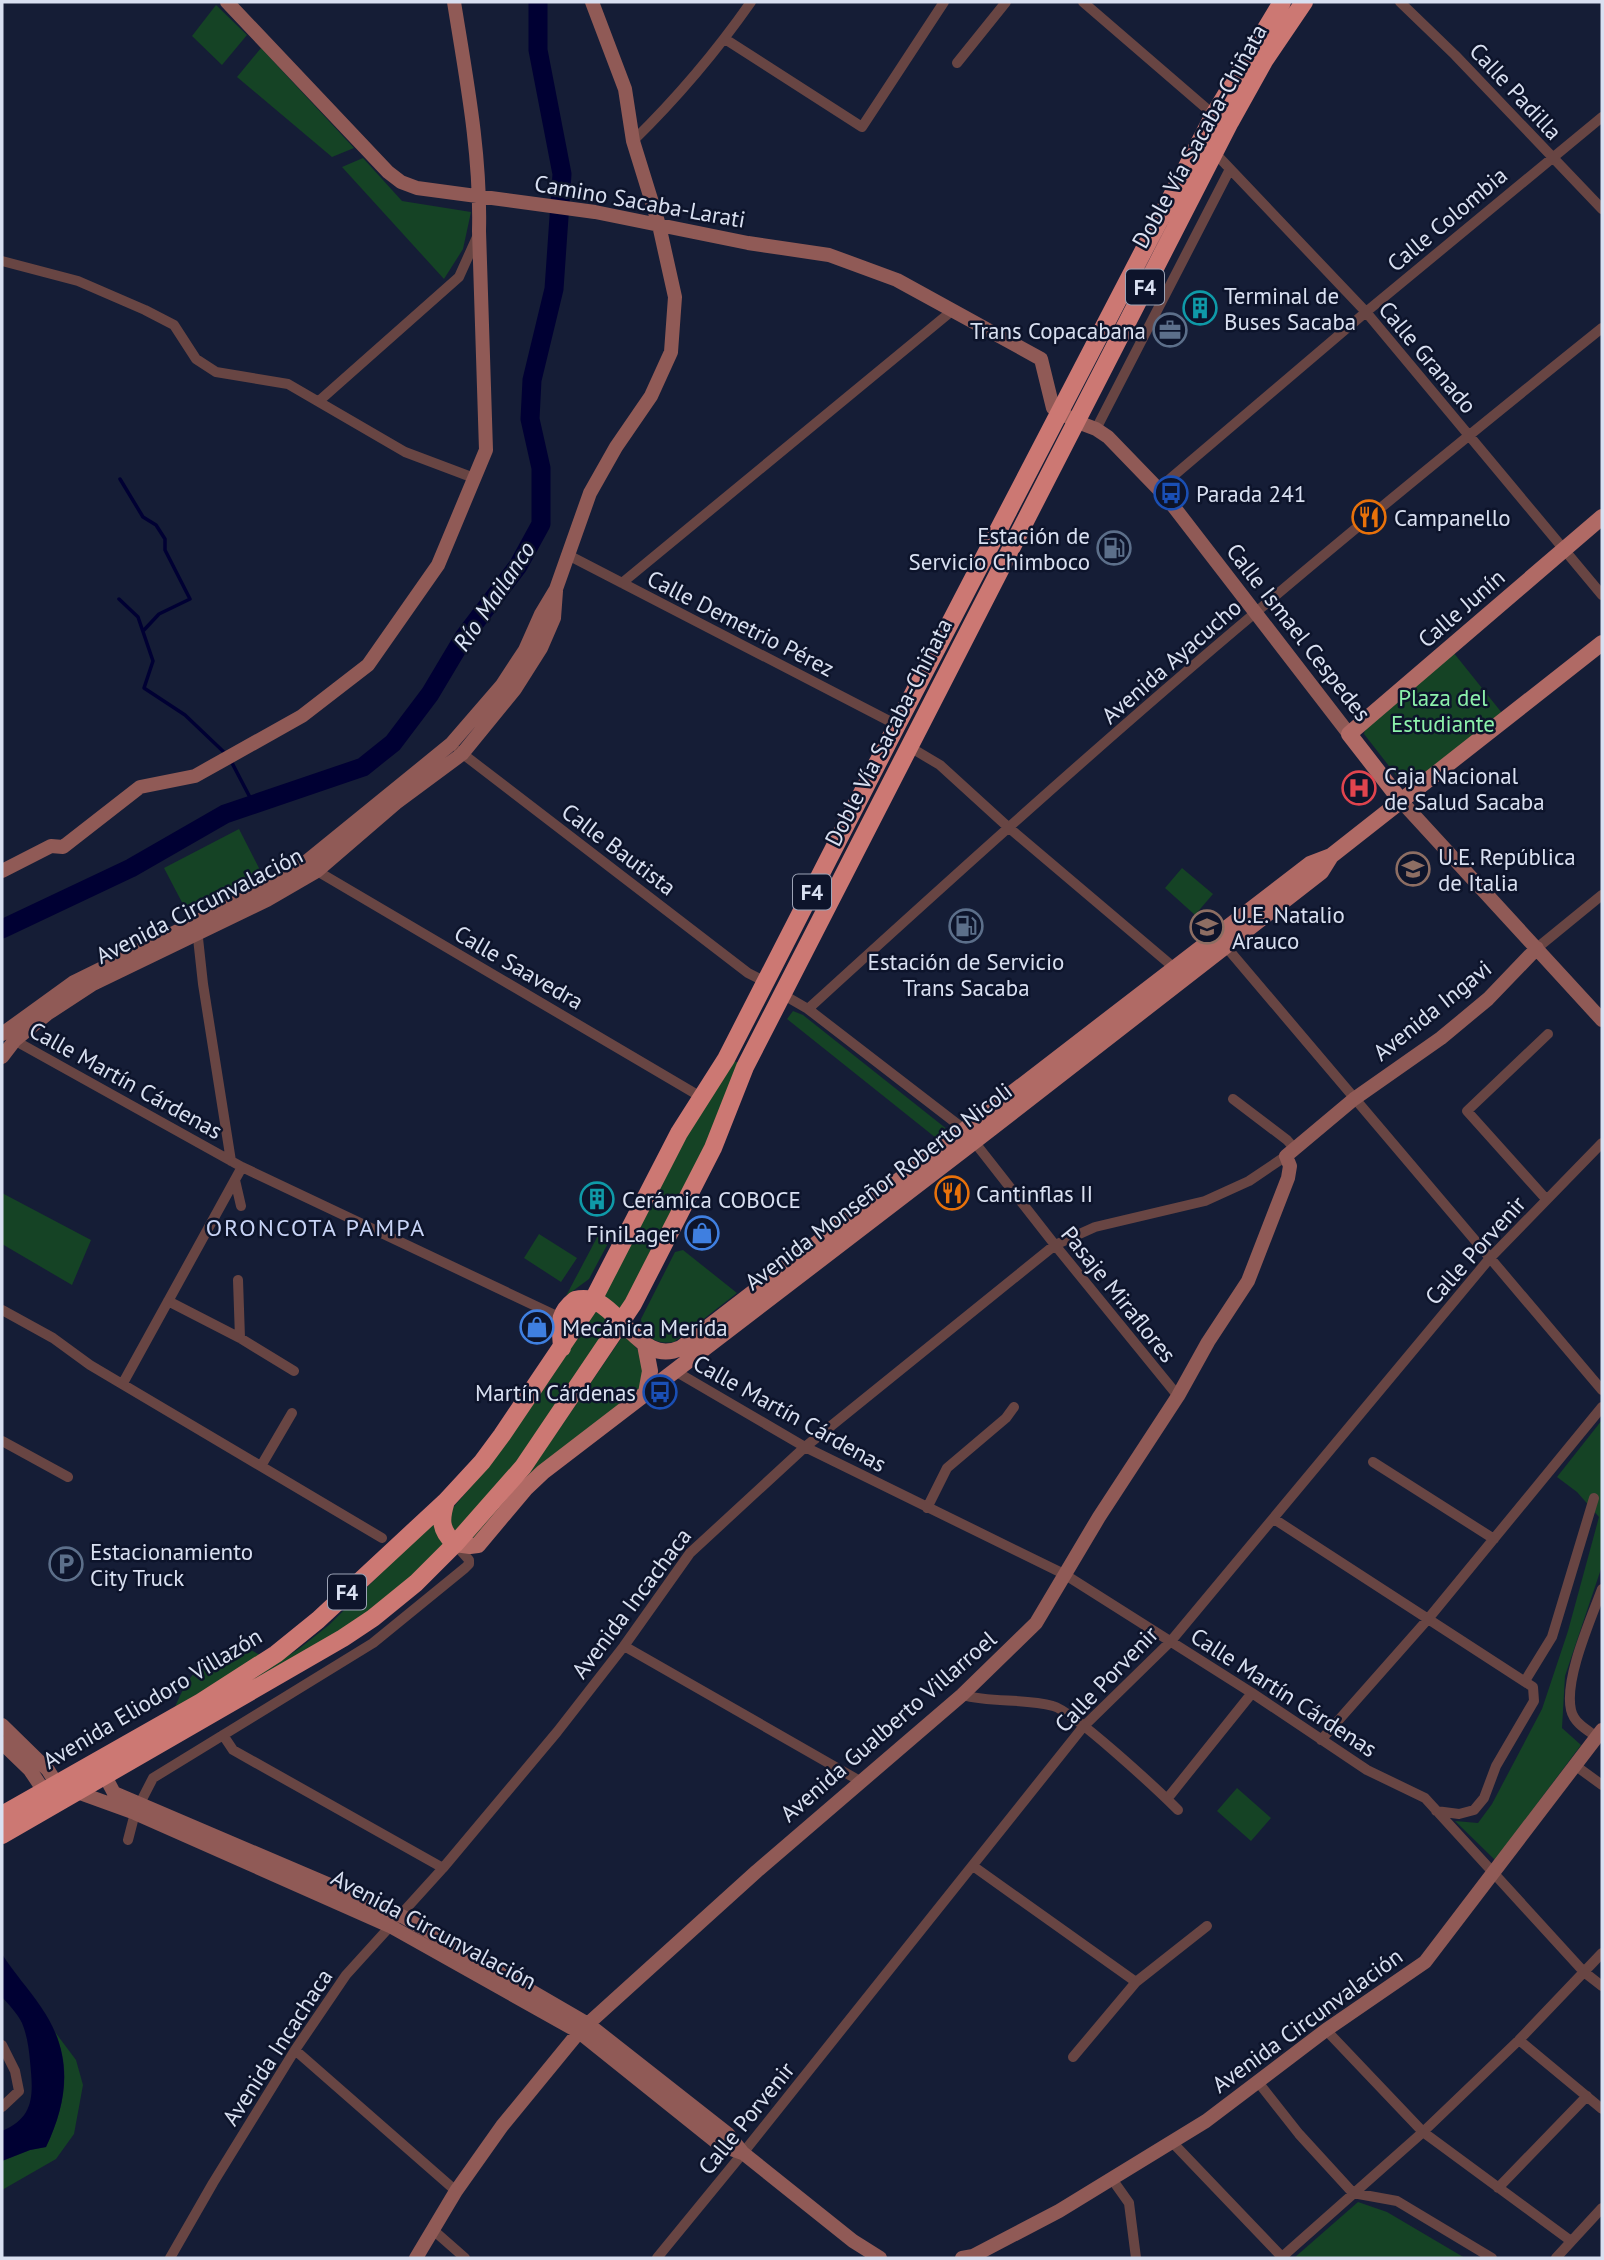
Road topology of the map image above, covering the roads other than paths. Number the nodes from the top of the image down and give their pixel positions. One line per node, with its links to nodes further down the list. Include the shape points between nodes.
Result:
1 (227, 2): 19 (main road, Camino Sacaba-Larati, via 388,172 417,188)
2 (454, 2): 19 (main road)
3 (592, 2): 15 (main road, Avenida Circunvalación, via 625,89)
4 (751, 2): 11 (street)
5 (944, 2): 11 (street, via 862,127)
6 (1006, 2): 12 (street)
7 (1083, 2): 13 (street)
8 (1282, 2): 13 (highway, Doble Vía Sacaba-Chiñata / F4)
9 (1304, 2): 16 (highway, Doble Vía Sacaba-Chiñata / F4, via 1264,61)
10 (1400, 2): 17 (street, Calle Padilla)
11 (725, 39): 15 (street)
12 (957, 63)
13 (1214, 115): 28 (highway, Doble Vía Sacaba-Chiñata / F4)
14 (1602, 117): 17 (street, Calle Colombia)
15 (633, 141): 21 (main road, Avenida Circunvalación)
16 (1214, 152): 18 (street, Calle Granado); 29 (highway, Doble Vía Sacaba-Chiñata / F4)
17 (1552, 157): 20 (street, Calle Padilla); 25 (street, Calle Colombia)
18 (1230, 169): 25 (street, Calle Granado); 30 (street)
19 (480, 197): 21 (main road, Camino Sacaba-Larati); 22 (main road)
20 (1602, 209)
21 (659, 225): 24 (main road, Camino Sacaba-Larati, via 829,256 897,279); 36 (main road, Avenida Circunvalación, via 675,297 671,352 651,396 590,493)
22 (479, 231): 27 (street, via 459,277); 32 (main road, via 486,450)
23 (2, 261): 27 (street, via 78,281 145,310 174,326 196,359 216,372 288,384)
24 (953, 310): 28 (main road, Camino Sacaba-Larati, via 1041,359 1053,408); 37 (street)
25 (1366, 312): 31 (street, Calle Granado); 33 (street, Calle Colombia)
26 (1602, 328): 31 (street, Avenida Ayacucho)
27 (319, 401): 32 (street, via 405,452)
28 (1059, 413): 29 (main road, Calle Ismael Cespedes); 41 (highway, Doble Vía Sacaba-Chiñata / F4)
29 (1076, 421): 30 (main road, Calle Ismael Cespedes); 43 (highway, Doble Vía Sacaba-Chiñata / F4)
30 (1096, 429): 33 (main road, Calle Ismael Cespedes)
31 (1469, 435): 35 (street, Calle Granado); 39 (street, Avenida Ayacucho)
32 (474, 478): 47 (main road, via 438,565 368,664 302,716 195,776 140,787 63,847 51,846)
33 (1158, 489): 39 (main road, Calle Ismael Cespedes)
34 (1602, 517): 35 (main road, Calle Junín)
35 (1564, 550): 38 (street, Calle Granado); 42 (main road, Calle Junín)
36 (568, 555): 37 (street, Calle Demetrio Pérez); 44 (main road, Avenida Circunvalación, via 556,589 554,618 541,648 515,690)
37 (622, 583): 41 (street, Calle Demetrio Pérez)
38 (1602, 595)
39 (1254, 614): 42 (main road, Calle Ismael Cespedes); 46 (street, Avenida Ayacucho)
40 (1602, 643): 45 (main road, Avenida Monseñor Roberto Nicoli)
41 (897, 725): 54 (highway, Doble Vía Sacaba-Chiñata / F4)
42 (1349, 734): 45 (main road, Calle Ismael Cespedes)
43 (908, 746): 46 (street, via 940,765); 55 (highway, Doble Vía Sacaba-Chiñata / F4)
44 (456, 749): 48 (main road, Avenida Circunvalación); 50 (main road, Avenida Circunvalación, via 306,862); 54 (street, Calle Bautista, via 748,973)
45 (1401, 801): 51 (main road, Avenida Monseñor Roberto Nicoli, via 1331,856 1321,872); 52 (main road, Calle Ismael Cespedes)
46 (1009, 827): 53 (street); 56 (street, Avenida Ayacucho)
47 (2, 871)
48 (317, 871): 50 (main road, Avenida Circunvalación, via 267,900); 61 (street, Calle Saavedra)
49 (1602, 895): 52 (street, Avenida Ingavi)
50 (197, 928): 59 (main road, Avenida Circunvalación); 67 (street, Calle Martín Cárdenas)
51 (1222, 941): 53 (main road, Avenida Monseñor Roberto Nicoli); 63 (street)
52 (1537, 948): 57 (main road, Calle Ismael Cespedes); 63 (main road, Avenida Ingavi, via 1451,1030)
53 (1180, 973): 64 (main road, Avenida Monseñor Roberto Nicoli)
54 (766, 982): 61 (highway, Doble Vía Sacaba-Chiñata / F4)
55 (782, 994): 56 (street, Pasaje Miraflores); 79 (highway, Doble Vía Sacaba-Chiñata / F4, via 745,1067 713,1148)
56 (808, 1009): 64 (street, Pasaje Miraflores)
57 (1602, 1020)
58 (1548, 1034): 70 (street, via 1467,1111)
59 (6, 1036): 60 (main road, Avenida Circunvalación); 67 (street, Calle Martín Cárdenas)
60 (2, 1057)
61 (701, 1097): 75 (highway, Doble Vía Sacaba-Chiñata / F4)
62 (1233, 1099): 66 (street, via 1287,1140)
63 (1354, 1099): 66 (main road, Avenida Ingavi); 73 (street)
64 (970, 1136): 72 (street, Pasaje Miraflores); 81 (main road, Avenida Monseñor Roberto Nicoli, via 681,1348 662,1352); 84 (main road, Avenida Monseñor Roberto Nicoli)
65 (1602, 1143): 70 (street, Calle Porvenir)
66 (1290, 1153): 72 (street, Avenida Incachaca, via 1249,1181 1205,1201 1095,1227); 88 (main road, Avenida Gualberto Villarroel, via 1288,1178 1248,1281)
67 (231, 1161): 68 (street, Calle Martín Cárdenas)
68 (242, 1167): 69 (street); 78 (street, Calle Martín Cárdenas)
69 (234, 1180): 71 (street); 76 (street)
70 (1546, 1199): 73 (street, Calle Porvenir)
71 (241, 1206)
72 (1055, 1245): 88 (street, Pasaje Miraflores); 93 (street, Avenida Incachaca)
73 (1490, 1258): 86 (street); 100 (street, Calle Porvenir)
74 (238, 1280): 80 (street)
75 (593, 1300): 78 (highway, via 575,1300); 79 (highway); 82 (highway, Doble Vía Sacaba-Chiñata / F4)
76 (168, 1301): 80 (street); 85 (street)
77 (2, 1310): 85 (street)
78 (561, 1318): 82 (highway)
79 (621, 1322): 81 (main road); 103 (highway, Doble Vía Sacaba-Chiñata / F4, via 523,1467)
80 (240, 1338): 83 (street)
81 (645, 1345): 87 (main road, via 650,1371)
82 (562, 1348): 98 (highway, Doble Vía Sacaba-Chiñata / F4, via 482,1462)
83 (294, 1371)
84 (675, 1371): 87 (main road, Avenida Monseñor Roberto Nicoli); 93 (street, Calle Martín Cárdenas)
85 (123, 1383): 95 (street)
86 (1602, 1390)
87 (646, 1393): 103 (main road, Avenida Monseñor Roberto Nicoli, via 543,1472 478,1545)
88 (1178, 1396): 104 (main road, Avenida Gualberto Villarroel)
89 (1602, 1407): 102 (street)
90 (1014, 1408): 99 (street, via 947,1468)
91 (292, 1413): 95 (street)
92 (2, 1441): 96 (street)
93 (805, 1447): 99 (street, Calle Martín Cárdenas); 108 (street, Avenida Incachaca, via 690,1553)
94 (1373, 1462): 102 (street)
95 (261, 1466): 101 (street)
96 (68, 1477)
97 (1594, 1498): 109 (street, via 1552,1637)
98 (446, 1501): 103 (highway, via 441,1523); 122 (highway, Avenida Eliodoro Villazón / F4, via 276,1654)
99 (927, 1508): 104 (street, Calle Martín Cárdenas)
100 (1274, 1520): 106 (street); 107 (street, Calle Porvenir)
101 (382, 1538)
102 (1494, 1539): 106 (street)
103 (455, 1544): 115 (street, via 469,1560 465,1568 373,1643); 119 (highway, Avenida Eliodoro Villazón / F4, via 397,1599 343,1638)
104 (1064, 1574): 107 (street, Calle Martín Cárdenas); 111 (main road, Avenida Gualberto Villarroel, via 1036,1623)
105 (1602, 1588): 114 (street, via 1572,1675 1571,1711 1579,1724)
106 (1428, 1619): 109 (street); 116 (street)
107 (1171, 1641): 110 (street, Calle Martín Cárdenas); 113 (street, Calle Porvenir)
108 (624, 1646): 120 (street); 132 (street, Avenida Incachaca)
109 (1525, 1681): 127 (street, via 1533,1687 1534,1701 1483,1798 1474,1810 1459,1814)
110 (1252, 1693): 116 (street, Calle Martín Cárdenas); 124 (street)
111 (962, 1695): 113 (street, via 1056,1706); 120 (main road, Avenida Gualberto Villarroel)
112 (2, 1725): 122 (main road, via 48,1770)
113 (1083, 1727): 124 (street); 131 (street, Calle Porvenir)
114 (1600, 1734): 118 (main road, Avenida Circunvalación)
115 (223, 1735): 125 (street, via 153,1778); 132 (street, via 233,1749)
116 (1321, 1740): 127 (street, Calle Martín Cárdenas, via 1367,1770 1425,1798)
117 (2, 1743): 122 (main road)
118 (1576, 1766): 121 (street); 133 (main road, Avenida Circunvalación)
119 (105, 1776): 123 (highway, Avenida Eliodoro Villazón / F4); 125 (main road, Avenida Circunvalación, via 114,1793)
120 (860, 1780): 140 (main road, Avenida Gualberto Villarroel)
121 (1602, 1785)
122 (50, 1787): 128 (highway, Avenida Eliodoro Villazón / F4)
123 (77, 1792): 125 (main road, Avenida Circunvalación); 128 (highway, Avenida Eliodoro Villazón / F4)
124 (1167, 1799): 126 (street)
125 (138, 1808): 130 (street); 134 (main road, Avenida Circunvalación)
126 (1178, 1810)
127 (1436, 1811): 133 (street, Calle Martín Cárdenas)
128 (14, 1815): 129 (highway, Avenida Eliodoro Villazón / F4)
129 (2, 1835)
130 (128, 1840)
131 (972, 1866): 138 (street); 152 (street, Calle Porvenir)
132 (443, 1868): 134 (street, Avenida Incachaca)
133 (1494, 1872): 137 (street, Calle Martín Cárdenas); 141 (main road, Avenida Circunvalación, via 1426,1962)
134 (395, 1921): 140 (main road, Avenida Circunvalación); 144 (street, Avenida Incachaca, via 346,1975)
135 (1207, 1926): 138 (street)
136 (1602, 1953): 137 (street)
137 (1584, 1972): 139 (street, Calle Martín Cárdenas); 142 (street)
138 (1136, 1982): 145 (street)
139 (1602, 1986)
140 (584, 2028): 152 (main road, Avenida Circunvalación, via 728,2134); 155 (main road, Avenida Gualberto Villarroel, via 502,2126)
141 (1326, 2030): 146 (main road, Avenida Circunvalación); 150 (street)
142 (1519, 2040): 147 (street); 150 (street)
143 (2, 2045): 148 (street, via 19,2091)
144 (295, 2050): 155 (street); 160 (street, Avenida Incachaca)
145 (1073, 2057)
146 (1258, 2082): 151 (main road, Avenida Circunvalación); 156 (street)
147 (1587, 2096): 149 (street); 154 (street)
148 (2, 2107)
149 (1602, 2109)
150 (1423, 2132): 154 (street); 156 (street)
151 (1172, 2142): 153 (main road, Avenida Circunvalación); 156 (street, via 1282,2257)
152 (743, 2153): 163 (street, Calle Porvenir); 164 (main road, Avenida Circunvalación)
153 (1112, 2179): 165 (main road, Avenida Circunvalación, via 1059,2211); 166 (street, via 1129,2203)
154 (1498, 2188): 159 (street)
155 (456, 2191): 158 (main road, Avenida Gualberto Villarroel)
156 (1353, 2193): 167 (street, via 1397,2201)
157 (1602, 2208): 159 (street)
158 (432, 2229): 161 (main road, Avenida Gualberto Villarroel); 162 (street)
159 (1571, 2241): 168 (street)
160 (170, 2258)
161 (415, 2258)
162 (465, 2258)
163 (657, 2258)
164 (880, 2258)
165 (962, 2258)
166 (1136, 2258)
167 (1492, 2258)
168 (1556, 2258)

